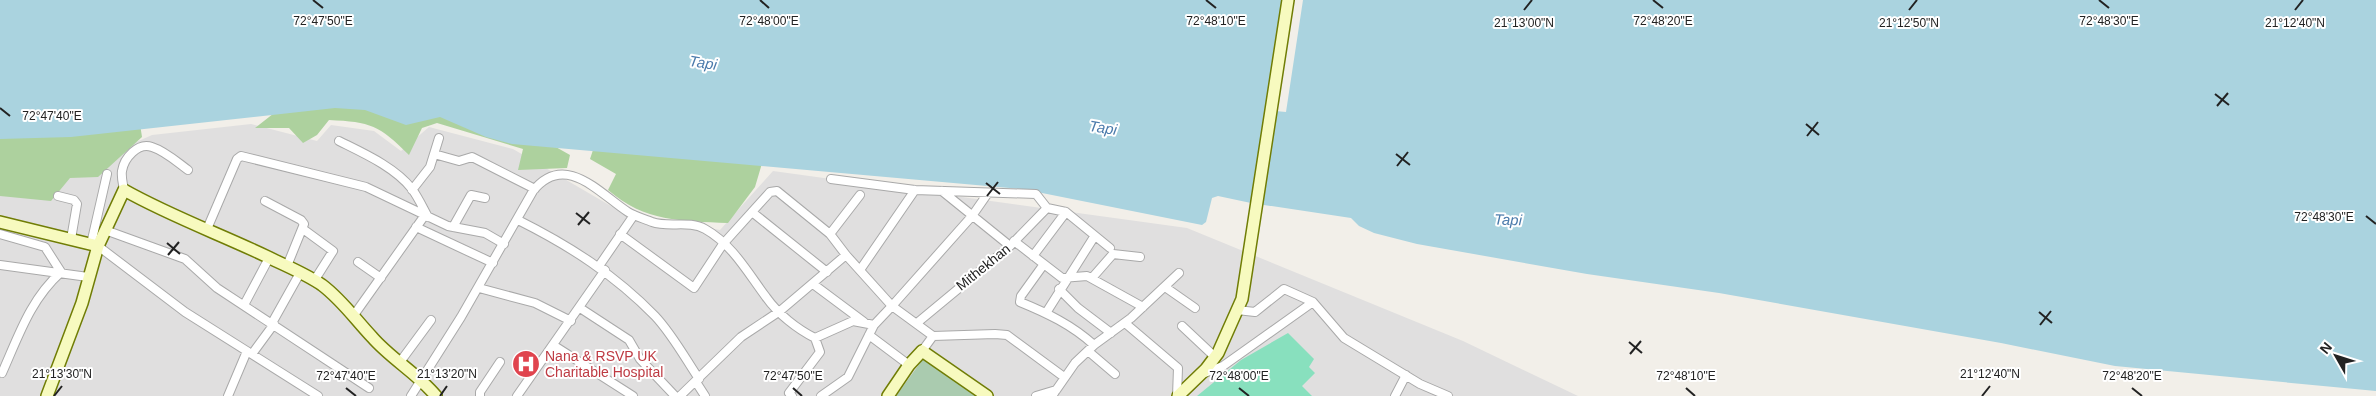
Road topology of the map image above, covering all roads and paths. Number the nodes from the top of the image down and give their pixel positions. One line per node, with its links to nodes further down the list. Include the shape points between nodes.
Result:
1 (1288, 0): 73 (street, via 1257,210 1242,300)
2 (439, 138): 4 (street)
3 (339, 141): 10 (street, via 386,168)
4 (434, 154): 8 (street, via 459,161 472,157); 10 (street, via 429,169)
5 (188, 170): 9 (street, via 157,149 141,147 134,150 123,168)
6 (106, 174): 41 (street)
7 (831, 179): 11 (street)
8 (535, 189): 21 (street, via 555,176 582,178); 24 (street)
9 (124, 190): 28 (street, via 156,208); 30 (street)
10 (412, 190): 22 (street)
11 (915, 190): 12 (street); 53 (street)
12 (942, 191): 13 (street); 23 (street)
13 (988, 192): 18 (street, via 1036,194); 23 (street)
14 (860, 195): 34 (street)
15 (58, 196): 36 (street, via 74,200 77,204)
16 (485, 198): 27 (street, via 471,195)
17 (265, 201): 29 (street, via 301,220)
18 (1047, 208): 20 (street); 39 (street, Mithekhan)
19 (752, 212): 34 (street, via 770,192 777,191); 38 (street); 56 (street)
20 (1066, 212): 35 (street); 44 (street)
21 (634, 214): 33 (street); 38 (street, via 665,225 704,228)
22 (426, 216): 26 (street); 27 (street); 28 (street, via 366,187 241,156 236,160)
23 (972, 216): 39 (street); 69 (street)
24 (518, 220): 37 (street); 52 (street)
25 (0, 222): 31 (street)
26 (416, 228): 48 (street); 59 (street)
27 (453, 228): 37 (street, via 486,234)
28 (207, 229): 46 (street)
29 (303, 229): 51 (street); 62 (street, via 333,251)
30 (105, 230): 41 (street); 68 (street, via 185,259 217,288)
31 (45, 232): 36 (street); 40 (street)
32 (0, 234): 40 (street)
33 (620, 234): 38 (street, via 692,288); 52 (street)
34 (830, 234): 43 (street)
35 (1094, 236): 42 (street); 60 (street)
36 (71, 239): 41 (street)
37 (504, 244): 48 (street)
38 (723, 244): 74 (street)
39 (1012, 244): 44 (street); 80 (street, Mithekhan)
40 (42, 245): 54 (street, via 48,249)
41 (94, 245): 58 (street); 92 (street, via 184,312)
42 (1110, 248)
43 (846, 255): 53 (street); 56 (street)
44 (1033, 256): 49 (street)
45 (1140, 257): 61 (street, via 1114,254)
46 (269, 258): 51 (street); 68 (street)
47 (358, 262): 59 (street)
48 (493, 263): 65 (street)
49 (1044, 264): 60 (street, via 1062,278); 75 (street, via 1020,302)
50 (0, 265): 54 (street)
51 (287, 266): 55 (street)
52 (602, 268): 71 (street); 103 (street, via 656,318)
53 (860, 270): 69 (street)
54 (61, 272): 58 (street); 97 (street, via 36,299)
55 (300, 272): 62 (street); 82 (street)
56 (827, 272): 63 (street)
57 (1180, 273): 64 (street)
58 (88, 277): 106 (street, via 82,303)
59 (381, 278): 76 (street)
60 (1070, 278): 61 (street, via 1082,275); 66 (street)
61 (1092, 278): 70 (street)
62 (314, 281): 76 (street)
63 (814, 284): 74 (street); 79 (street)
64 (1165, 287): 70 (street); 72 (street)
65 (479, 288): 78 (street, via 536,303); 102 (street)
66 (1059, 289): 75 (street); 85 (street)
67 (1313, 302): 73 (street, via 1284,289 1255,312); 99 (street, via 1223,366); 100 (street, via 1344,338)
68 (244, 305): 82 (street)
69 (892, 306): 80 (street); 83 (street)
70 (1143, 307): 81 (street)
71 (580, 308): 78 (street); 114 (street, via 629,340 640,359)
72 (1194, 308)
73 (1237, 310): 93 (street)
74 (780, 311): 88 (street, via 803,332); 103 (street, via 741,337)
75 (1046, 313): 90 (street, via 1080,332)
76 (354, 315): 94 (street, via 372,338)
77 (431, 320): 94 (street)
78 (570, 321): 89 (street)
79 (864, 322): 83 (street); 88 (street, via 853,321)
80 (917, 323): 87 (street)
81 (1125, 323): 85 (street); 122 (street, via 1178,368)
82 (273, 324): 92 (street); 104 (street)
83 (874, 325): 86 (street)
84 (1182, 326): 93 (street)
85 (1111, 333): 90 (street)
86 (869, 334): 96 (street); 118 (street, via 848,376)
87 (933, 336): 91 (street); 101 (street, via 1007,335)
88 (815, 338): 117 (street, via 820,352 789,393)
89 (553, 345): 112 (street); 113 (street)
90 (1091, 348): 98 (street); 101 (street)
91 (922, 351): 96 (street); 120 (street)
92 (249, 352): 107 (street); 108 (street)
93 (1215, 357): 99 (street)
94 (400, 362): 102 (street)
95 (500, 362): 111 (street)
96 (909, 365): 119 (street)
97 (2, 372)
98 (1115, 374)
99 (1201, 374): 122 (street)
100 (1406, 375): 123 (street); 124 (street)
101 (1064, 377): 105 (street)
102 (422, 380): 109 (street); 110 (street)
103 (698, 380): 115 (street); 116 (street)
104 (369, 388)
105 (1054, 393): 121 (street)
106 (47, 396)
107 (228, 396)
108 (318, 396)
109 (410, 396)
110 (436, 396)
111 (480, 396)
112 (517, 396)
113 (632, 396)
114 (675, 396)
115 (680, 396)
116 (705, 396)
117 (792, 396)
118 (822, 396)
119 (888, 396)
120 (987, 396)
121 (1036, 396)
122 (1178, 396)
123 (1395, 396)
124 (1448, 396)

